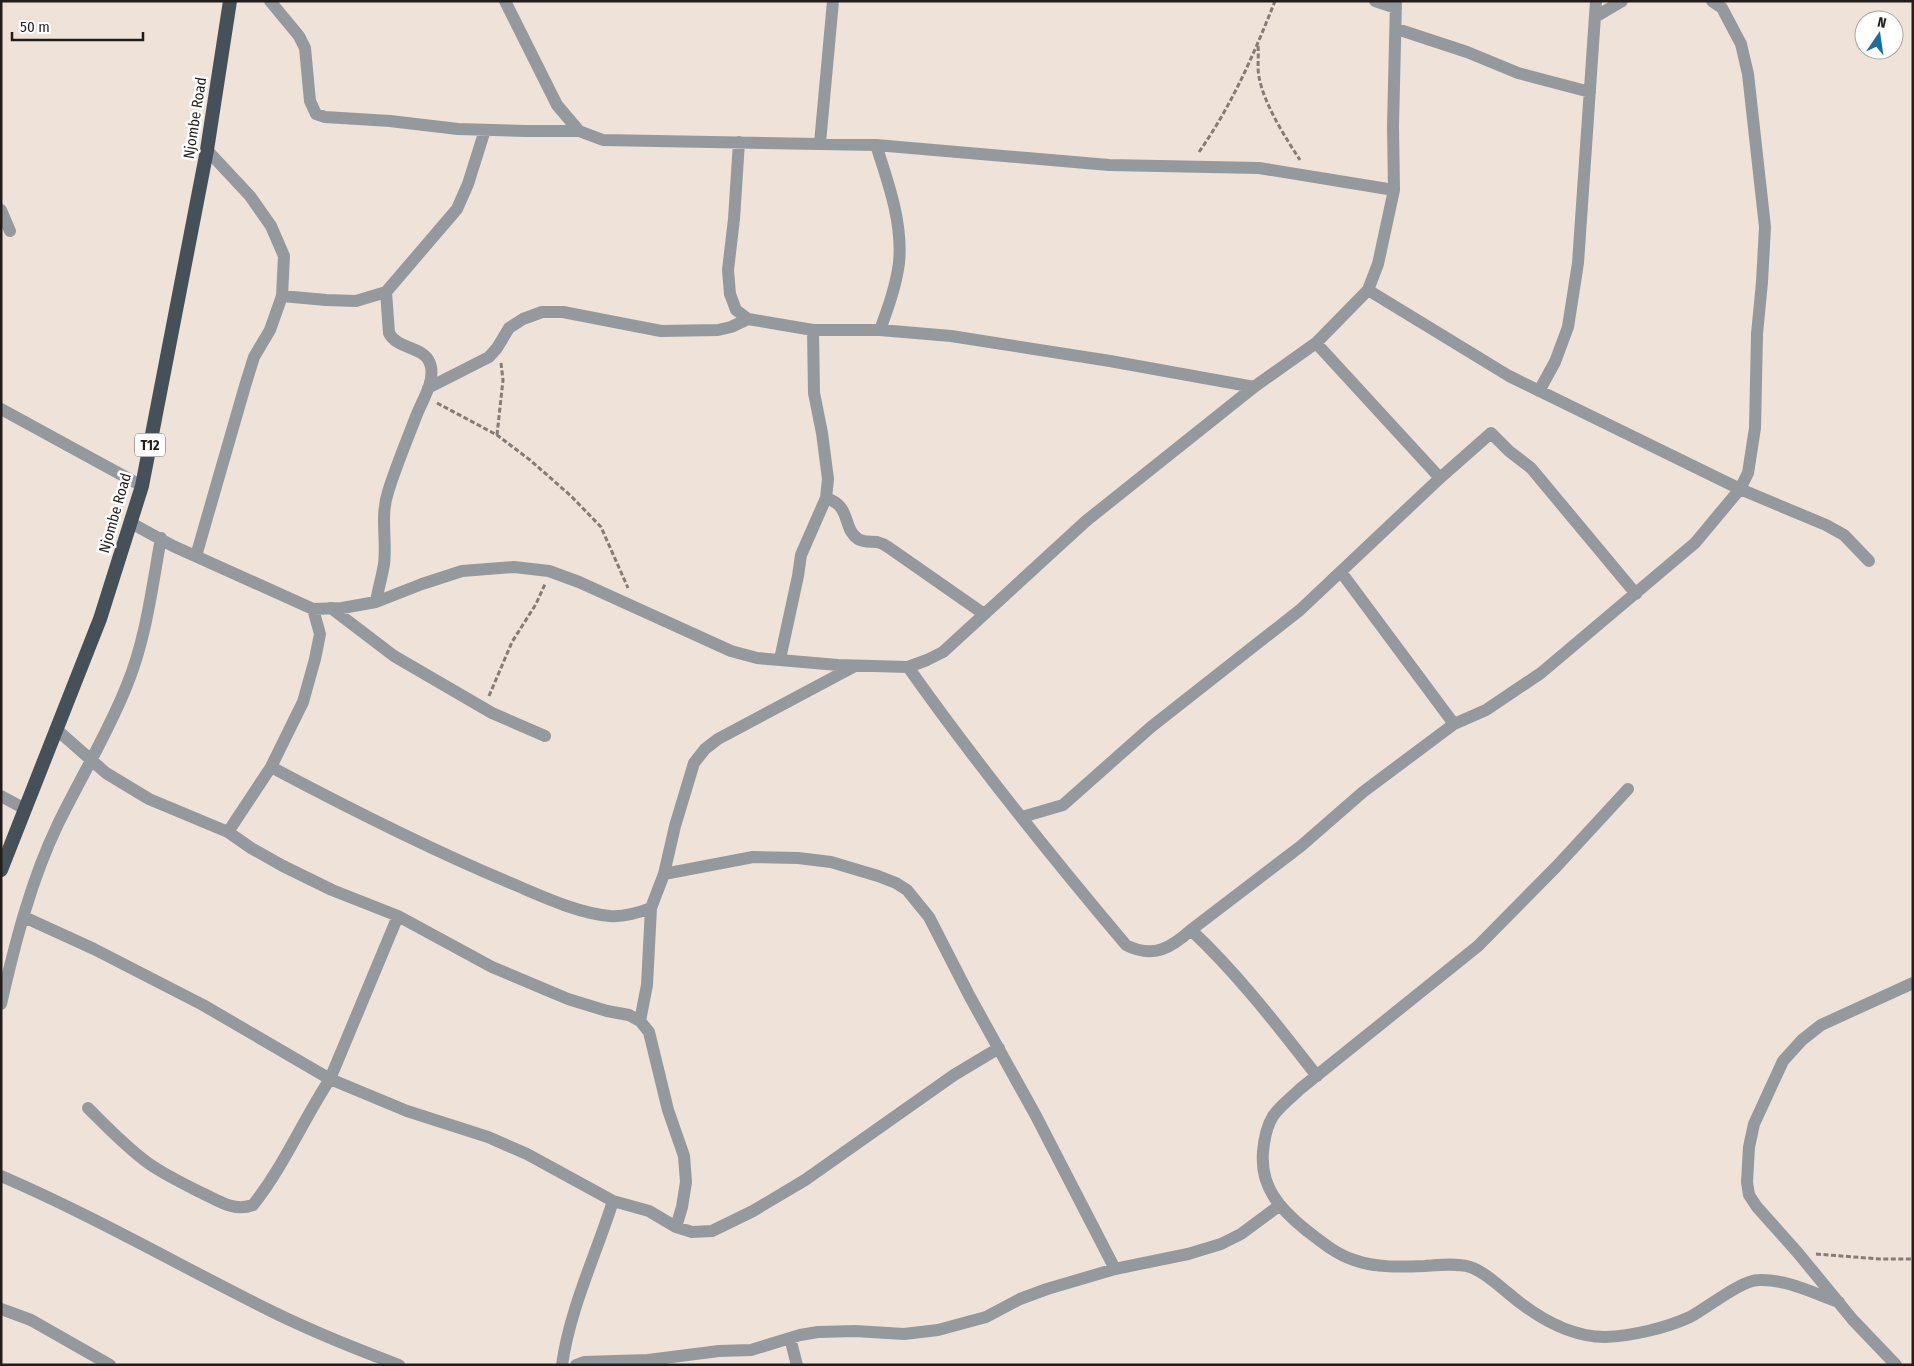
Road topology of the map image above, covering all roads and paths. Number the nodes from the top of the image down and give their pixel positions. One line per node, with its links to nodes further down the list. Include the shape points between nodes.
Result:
1 (230, 1): 20 (highway, Njombe Road / T12)
2 (270, 1): 15 (street, via 305,48 310,101 316,114)
3 (505, 1): 16 (street, via 557,105)
4 (833, 1): 18 (street)
5 (1275, 1): 13 (path)
6 (1375, 1): 10 (street)
7 (1596, 1): 11 (street)
8 (1622, 1): 11 (street)
9 (1712, 1): 41 (street, via 1722,8 1741,44 1748,74 1765,227 1757,334 1755,428 1748,472)
10 (1396, 5): 12 (street)
11 (1595, 17): 14 (street)
12 (1397, 28): 14 (street, via 1518,73); 23 (street)
13 (1258, 43): 21 (path, via 1217,126); 22 (path, via 1261,84 1283,134)
14 (1590, 92): 35 (street, via 1578,264 1568,327 1555,362)
15 (485, 130): 16 (street); 27 (street, via 457,209)
16 (579, 131): 17 (street, via 602,140)
17 (738, 142): 18 (street); 29 (street, via 728,270 730,294 736,310)
18 (820, 143): 19 (street)
19 (876, 145): 21 (street, via 1110,165); 31 (street, via 890,187 898,229 899,262 892,297)
20 (207, 150): 28 (street, via 250,196 271,226 284,256); 40 (highway, Njombe Road / T12)
21 (1189, 166): 22 (street, via 1259,168)
22 (1310, 175): 23 (street)
23 (1394, 190): 26 (street, via 1378,264)
24 (1, 210): 25 (street)
25 (10, 231)
26 (1368, 290): 32 (street); 35 (street, via 1509,376)
27 (386, 292): 28 (street, via 356,301); 36 (street, via 392,339 418,350 431,366)
28 (282, 296): 45 (street, via 270,330 254,357)
29 (748, 319): 30 (street); 33 (street, via 718,330 661,330 563,312 542,312 509,328)
30 (813, 330): 31 (street); 42 (street, via 814,393 828,479)
31 (880, 330): 34 (street, via 951,336)
32 (1316, 343): 34 (street); 39 (street)
33 (497, 348): 36 (street, via 489,357); 38 (path, via 503,380)
34 (1254, 387): 54 (street, via 1086,521)
35 (1538, 390): 41 (street)
36 (427, 392): 38 (path); 50 (street, via 387,494 384,564)
37 (1, 409): 40 (street)
38 (497, 435): 53 (path, via 571,496 600,527)
39 (1440, 478): 48 (street); 49 (street, via 1491,433 1531,468)
40 (142, 486): 43 (highway, Njombe Road / T12)
41 (1740, 489): 46 (street, via 1844,535); 49 (street, via 1695,543)
42 (826, 498): 54 (street, via 836,501 842,508 858,539 888,547); 55 (street, via 801,555)
43 (131, 523): 44 (street); 60 (highway, Njombe Road / T12, via 100,619)
44 (161, 538): 45 (street); 62 (street, via 140,645 128,684)
45 (196, 556): 52 (street)
46 (1869, 561)
47 (549, 571): 50 (street, via 514,566 462,572); 53 (street); 58 (path, via 536,604 512,642)
48 (1341, 572): 59 (street); 67 (street, via 1300,610 1151,727 1063,805)
49 (1636, 594): 59 (street, via 1541,673 1486,710)
50 (376, 602): 51 (street)
51 (331, 608): 52 (street); 58 (street, via 394,656)
52 (313, 609): 63 (street, via 320,634 316,659 303,702)
53 (638, 610): 55 (street, via 730,651 757,658)
54 (984, 614): 57 (street, via 943,652)
55 (780, 659): 56 (street)
56 (856, 666): 57 (street); 70 (street, via 756,718 705,749 694,763)
57 (908, 666): 67 (street)
58 (484, 708): 61 (street)
59 (1454, 724): 74 (street, via 1363,792 1301,846)
60 (56, 729): 62 (street); 66 (highway, Njombe Road / T12)
61 (545, 736)
62 (92, 761): 68 (street, via 149,799); 73 (street, via 58,824)
63 (271, 767): 68 (street); 71 (street, via 481,871 554,901 612,916)
64 (1628, 789): 79 (street, via 1478,946)
65 (1, 796): 66 (street)
66 (25, 809): 69 (highway, Njombe Road / T12)
67 (1022, 817): 74 (street, via 1126,945 1148,952 1174,945)
68 (228, 832): 72 (street, via 251,848 324,886)
69 (1, 870)
70 (664, 874): 71 (street); 78 (street, via 753,857 798,858 831,862 896,883 907,890 929,917)
71 (651, 908): 77 (street, via 647,986)
72 (398, 916): 77 (street, via 492,967 568,999 630,1015); 80 (street)
73 (24, 917): 76 (street); 80 (street, via 203,1005)
74 (1191, 930): 79 (street, via 1263,1007)
75 (1913, 984): 86 (street, via 1821,1025 1802,1040 1782,1061 1754,1124 1749,1147 1749,1195)
76 (1, 1004)
77 (640, 1021): 85 (street, via 649,1032 668,1110 684,1156 686,1182)
78 (999, 1048): 85 (street, via 753,1212 712,1231 692,1232); 88 (street)
79 (1317, 1076): 84 (street, via 1274,1115 1264,1138 1262,1166 1267,1187)
80 (330, 1079): 81 (street, via 262,1193 253,1205 244,1208 231,1207 149,1164); 83 (street, via 407,1111 488,1136)
81 (88, 1108)
82 (1, 1176): 94 (street, via 84,1213 274,1313)
83 (613, 1200): 85 (street, via 648,1211); 95 (street, via 570,1320)
84 (1280, 1205): 88 (street, via 1241,1234 1221,1244); 89 (street, via 1326,1245 1353,1260 1378,1265 1471,1268 1526,1308 1561,1328 1581,1334 1605,1337 1641,1333 1688,1318 1736,1287 1757,1279 1784,1283)
85 (676, 1227)
86 (1798, 1253): 87 (path); 89 (street)
87 (1913, 1259)
88 (1115, 1269): 91 (street, via 1020,1299 986,1318 938,1330 904,1334 818,1332)
89 (1838, 1302): 98 (street)
90 (1, 1309): 93 (street, via 31,1320)
91 (790, 1338): 92 (street, via 751,1350 719,1351); 97 (street)
92 (648, 1362): 96 (street, via 584,1362)
93 (110, 1365)
94 (399, 1365)
95 (562, 1365)
96 (576, 1365)
97 (797, 1365)
98 (1896, 1365)

